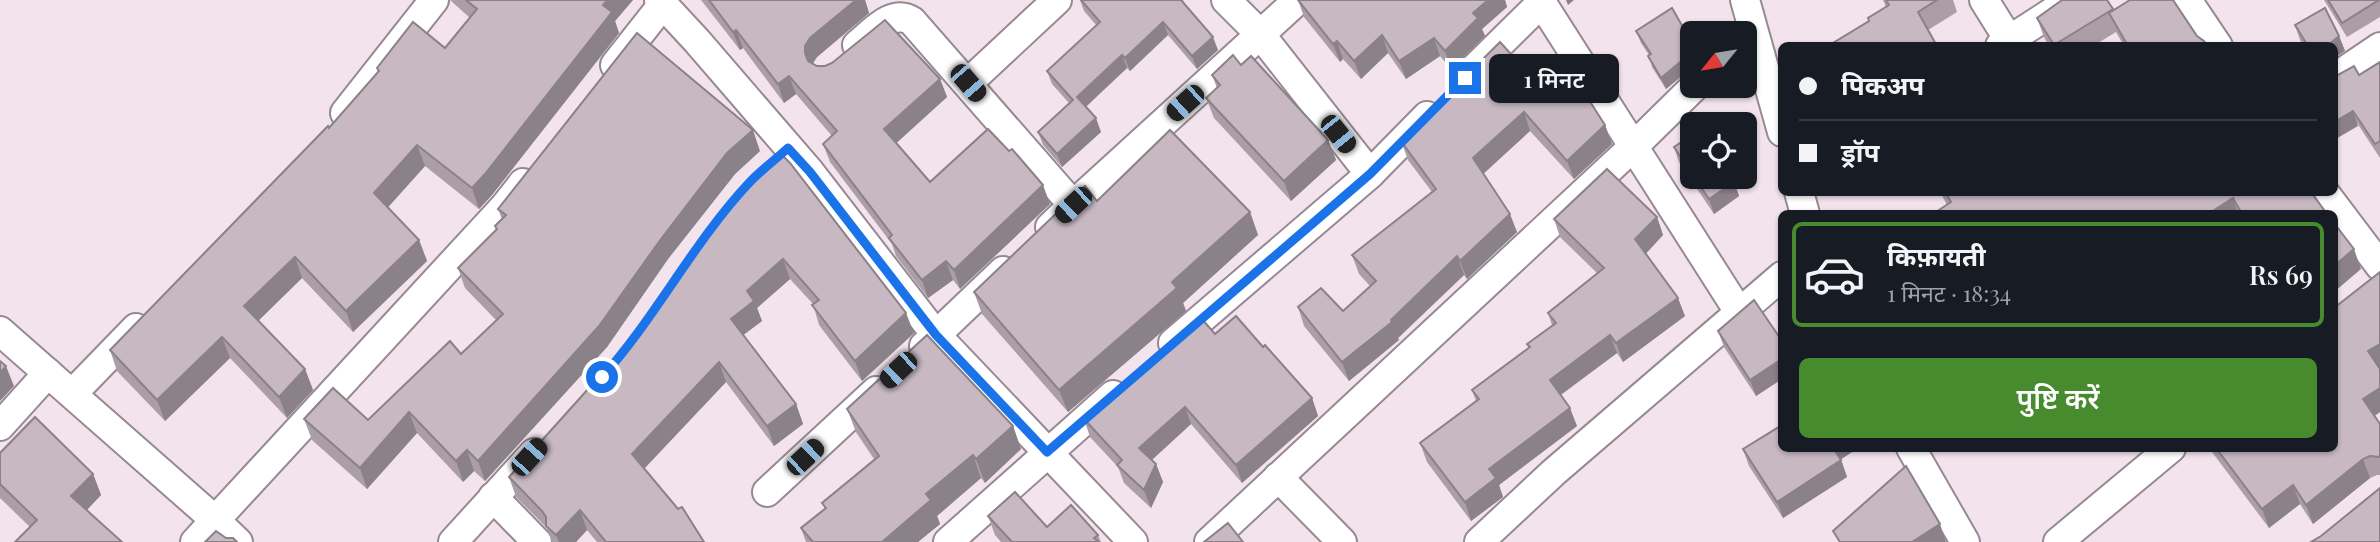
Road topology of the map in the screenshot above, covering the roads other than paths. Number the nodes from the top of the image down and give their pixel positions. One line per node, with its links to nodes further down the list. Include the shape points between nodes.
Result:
1 (434, 0): 24 (street)
2 (1058, 0): 20 (street)
3 (1226, 0): 12 (street)
4 (1298, 0): 12 (street)
5 (1745, 0): 11 (street)
6 (1984, 0): 13 (street)
7 (2071, 0): 14 (street)
8 (2187, 0): 15 (street)
9 (1541, 1): 25 (street); 27 (street)
10 (661, 2): 21 (street); 37 (street, via 697,41 778,157 810,172)
11 (1747, 21)
12 (1260, 34): 27 (street); 29 (street)
13 (2004, 42)
14 (2006, 42)
15 (2215, 42)
16 (2380, 47): 19 (street)
17 (1757, 58): 23 (street)
18 (837, 61): 20 (street, via 884,23 905,16)
19 (2338, 75)
20 (968, 83): 29 (street)
21 (596, 89)
22 (1684, 98): 25 (street)
23 (1778, 120)
24 (329, 130)
25 (1634, 146): 35 (street); 45 (street)
26 (538, 164): 48 (street, via 505,206)
27 (1370, 174): 42 (street)
28 (2327, 196): 31 (street)
29 (1073, 205): 37 (street)
30 (2338, 210): 32 (street)
31 (2338, 210)
32 (2380, 266)
33 (1778, 279): 35 (street)
34 (158, 306): 39 (street)
35 (1739, 313): 57 (street)
36 (0, 331): 38 (street)
37 (936, 335): 42 (street); 46 (street)
38 (48, 373): 39 (street); 40 (street)
39 (72, 394): 48 (street)
40 (0, 426)
41 (547, 437): 47 (street)
42 (1047, 452): 53 (street); 54 (street)
43 (1913, 452): 58 (street)
44 (2166, 452): 59 (street)
45 (1278, 477): 55 (street); 56 (street)
46 (767, 492)
47 (493, 498): 51 (street); 52 (street)
48 (215, 520): 49 (street); 50 (street)
49 (195, 542)
50 (238, 542)
51 (453, 542)
52 (537, 542)
53 (948, 542)
54 (1133, 542)
55 (1209, 542)
56 (1342, 542)
57 (1479, 542)
58 (1965, 542)
59 (2057, 542)

